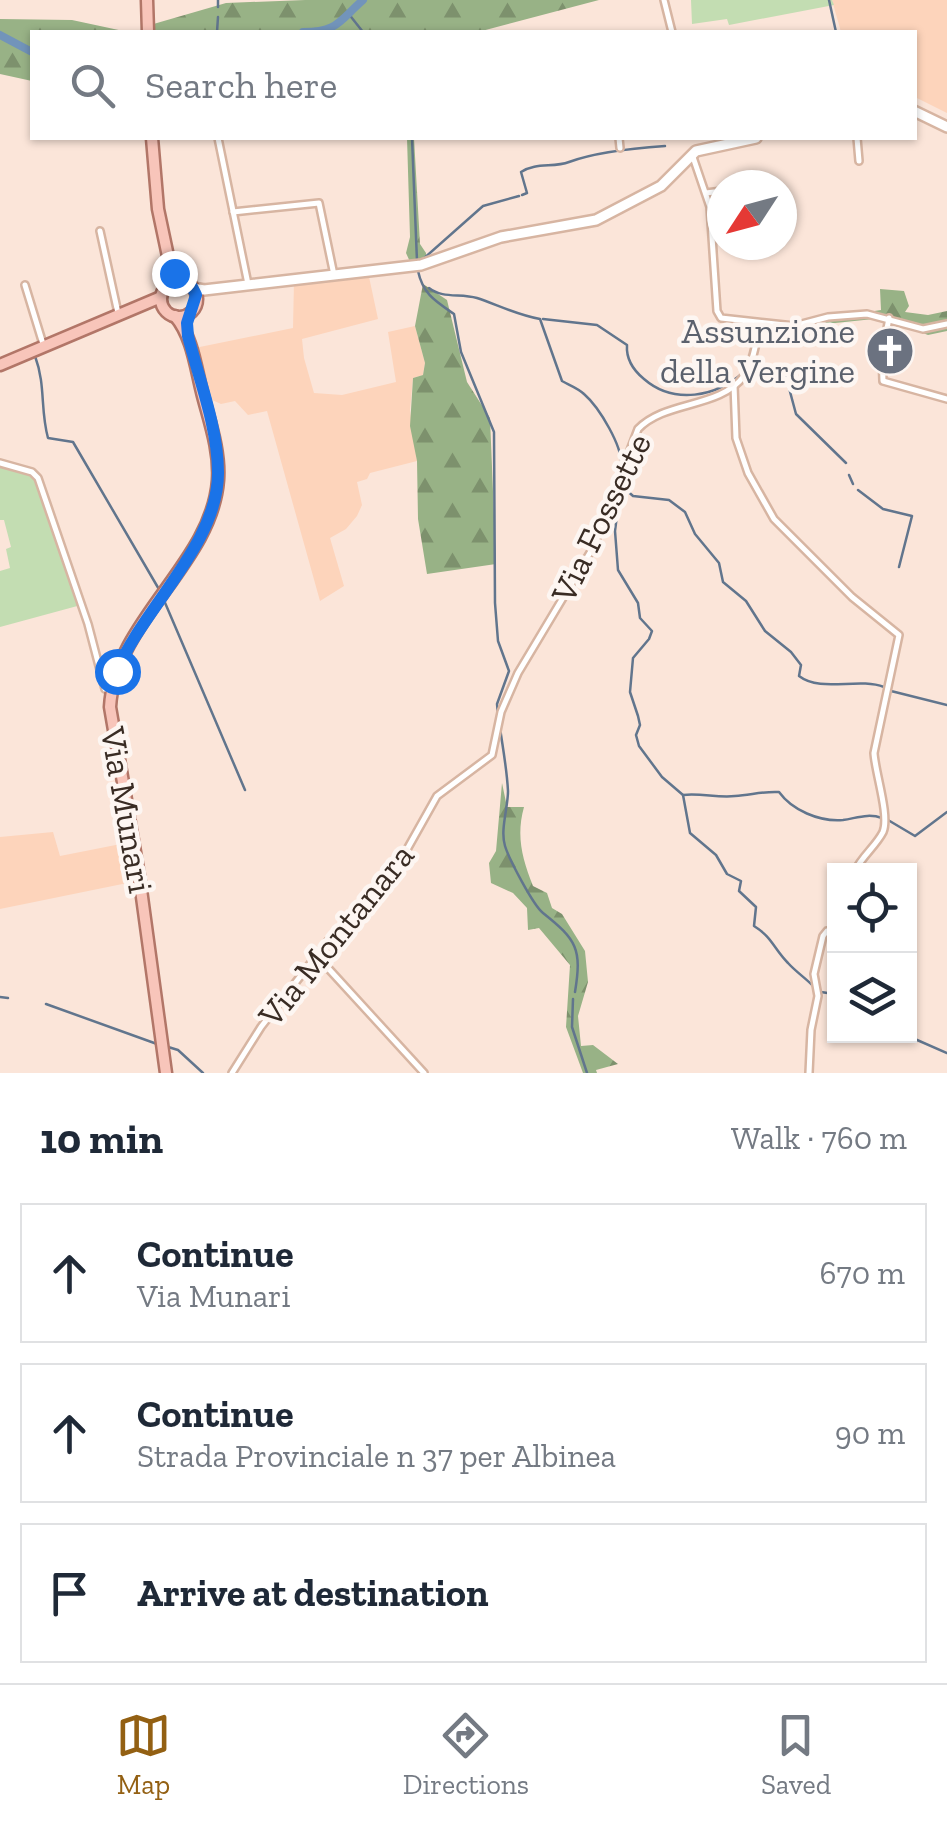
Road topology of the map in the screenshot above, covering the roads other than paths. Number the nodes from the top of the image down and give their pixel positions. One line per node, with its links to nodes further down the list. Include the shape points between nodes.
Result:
1 (147, 0): 3 (main road)
2 (664, 0): 4 (street)
3 (148, 27)
4 (672, 30)
5 (917, 112): 6 (main road)
6 (947, 127)
7 (152, 140): 19 (main road)
8 (218, 140): 17 (street)
9 (619, 140): 13 (street)
10 (696, 140): 14 (street)
11 (747, 140): 14 (main road)
12 (857, 140): 15 (street)
13 (620, 148)
14 (695, 152): 16 (street); 20 (main road, via 660,186 601,218 502,236 417,266)
15 (859, 161)
16 (706, 193): 33 (street, via 717,313)
17 (233, 212): 20 (street, via 319,203); 23 (street)
18 (100, 231): 30 (street)
19 (169, 261): 21 (main road); 22 (main road)
20 (334, 275): 23 (main road)
21 (182, 281): 22 (main road); 25 (main road)
22 (168, 284): 28 (main road)
23 (248, 284): 26 (main road)
24 (25, 285): 36 (street)
25 (193, 288): 26 (main road); 27 (main road)
26 (212, 289): 27 (main road)
27 (196, 302): 29 (main road)
28 (162, 303): 30 (main road); 31 (main road)
29 (190, 313): 31 (main road); 35 (main road, Via Munari)
30 (119, 316): 36 (main road)
31 (176, 316): 35 (main road, Via Munari)
32 (889, 318): 33 (street, via 845,314 794,326); 34 (street, via 923,328); 39 (street, via 883,381)
33 (762, 322): 38 (street, via 748,369)
34 (947, 324)
35 (188, 336): 46 (main road, Via Munari, via 218,481 206,524 121,661 110,707)
36 (44, 347): 37 (main road)
37 (0, 365)
38 (734, 385): 42 (street, Via Fossette, via 638,429 594,546 518,673 494,752); 43 (street, via 736,438 772,516 900,637 874,753 885,820)
39 (947, 399)
40 (0, 464): 41 (street, via 38,478)
41 (105, 689)
42 (438, 796): 45 (street, Via Montanara, via 396,869)
43 (858, 863)
44 (827, 932): 49 (street, via 814,974)
45 (315, 961): 47 (street, Via Montanara); 48 (street, via 327,966)
46 (166, 1073)
47 (232, 1073)
48 (424, 1073)
49 (809, 1073)

